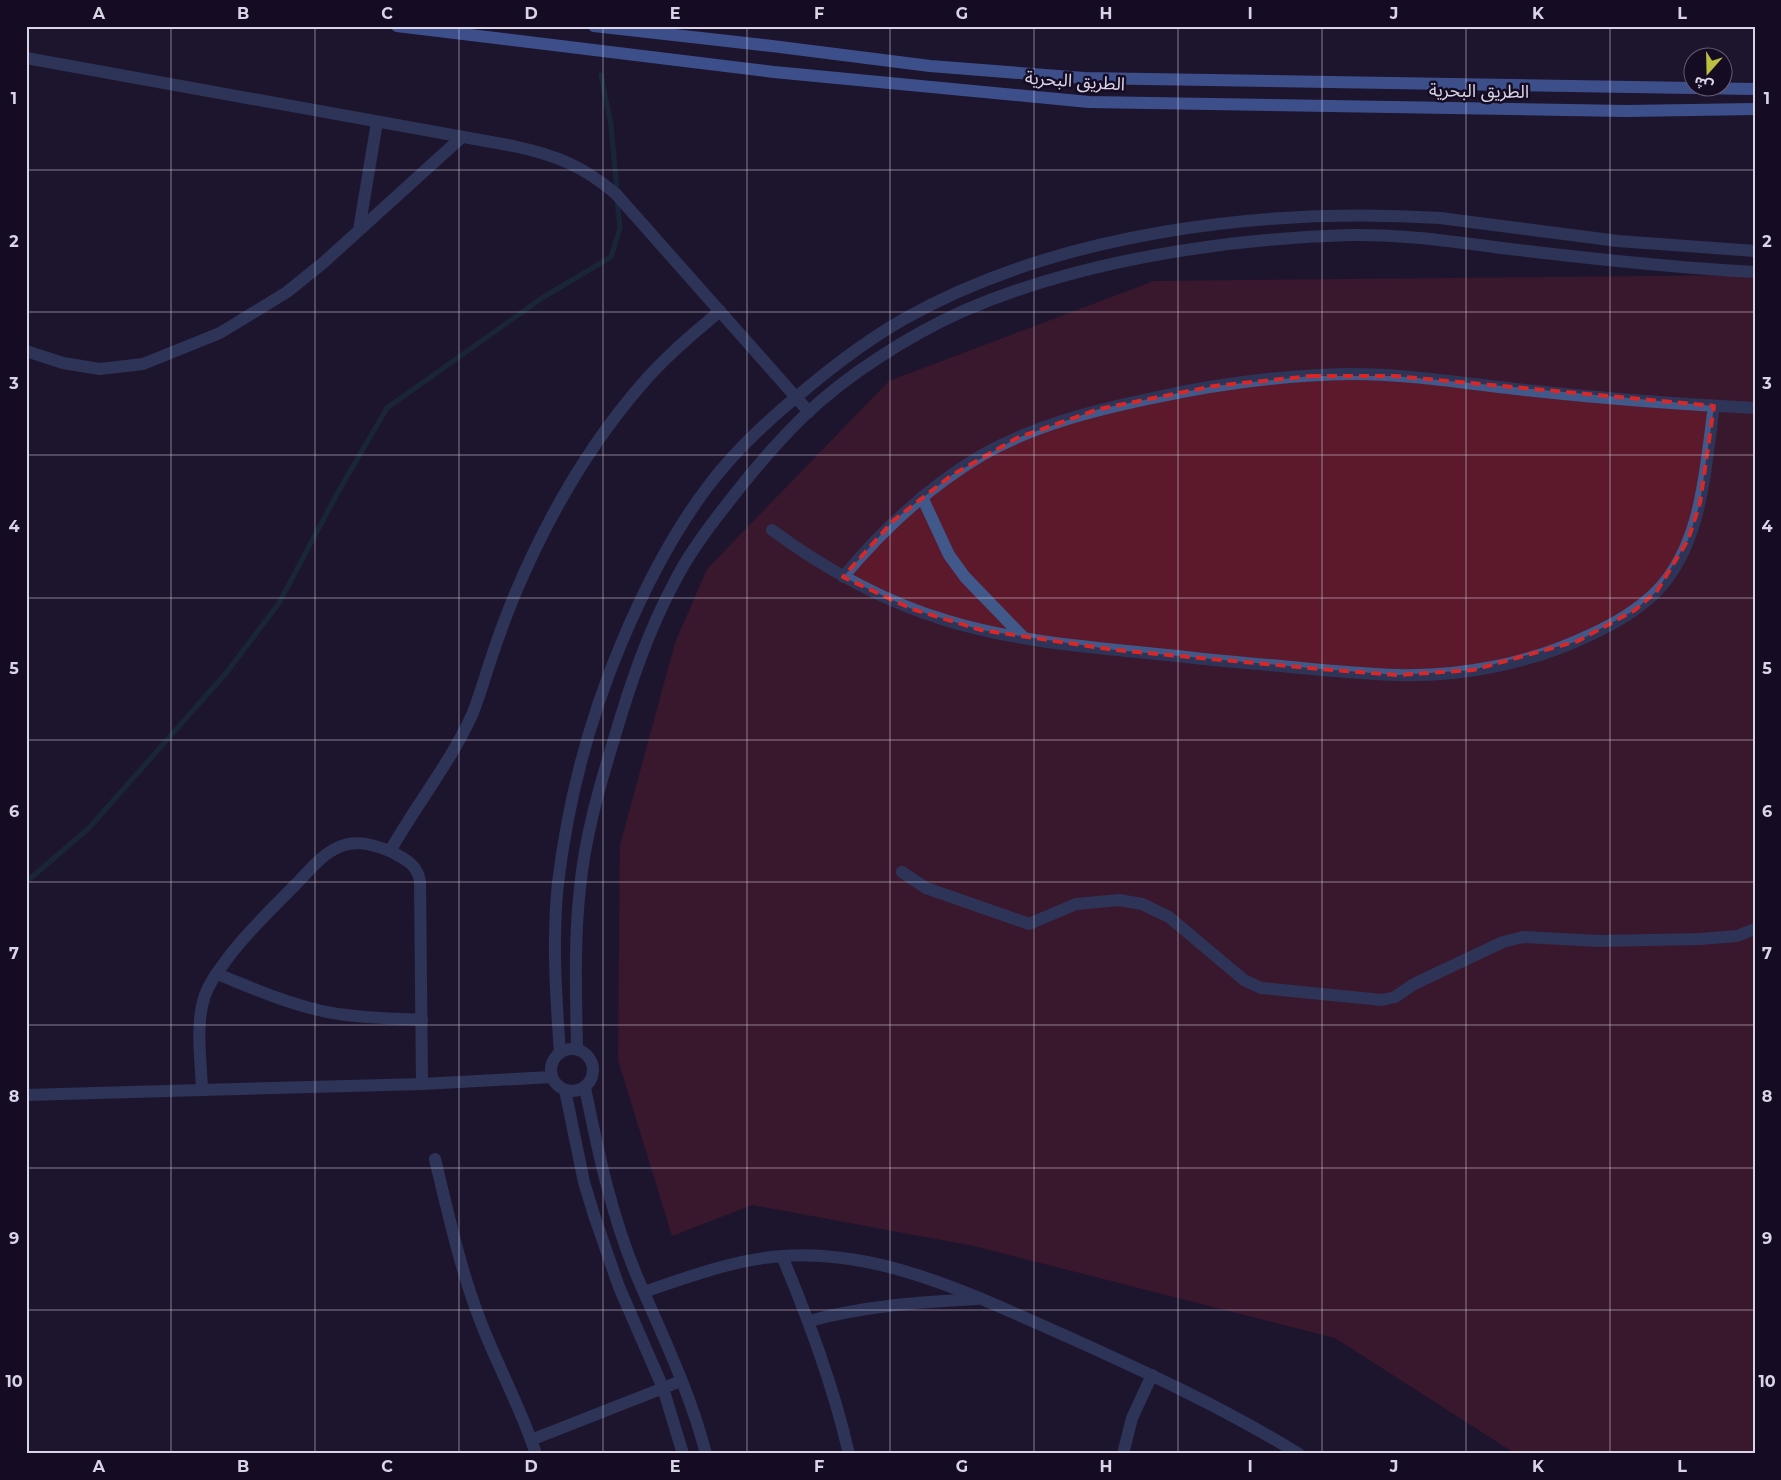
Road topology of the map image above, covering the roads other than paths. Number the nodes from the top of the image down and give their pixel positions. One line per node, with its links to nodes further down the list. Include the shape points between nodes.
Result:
1 (397, 26): 5 (main road, الطريق البحرية, via 774,72 1089,102)
2 (594, 26): 4 (main road, الطريق البحرية, via 930,66 1084,78)
3 (26, 58): 6 (street)
4 (1755, 89)
5 (1755, 109)
6 (377, 122): 7 (street); 8 (street)
7 (462, 137): 8 (street); 11 (street, via 537,151 586,171 616,194)
8 (359, 230): 12 (street, via 287,292 256,313 220,333 143,364 100,369 63,363)
9 (1755, 251): 13 (street, via 1618,240 1414,216 1332,216 1193,228 1086,249 1006,272 969,287 872,339)
10 (1755, 272): 16 (street, via 1612,261 1441,240 1351,235 1167,253 1065,277 957,314 895,348)
11 (720, 311): 13 (street); 21 (street, via 643,383 594,448 566,492 514,595 465,729)
12 (26, 351)
13 (796, 397): 16 (street); 27 (street, via 751,438 706,489 665,552 606,680 593,716 572,802 558,883 556,954)
14 (1714, 406): 15 (street); 17 (street, via 1623,400 1420,377 1351,374 1258,380 1108,407 1060,422 983,455); 20 (street, via 1700,503 1688,540 1673,569 1657,591 1635,610 1608,627 1546,653 1473,670 1398,675 1198,658)
15 (1755, 408)
16 (808, 412): 26 (street, via 765,457 703,536 674,582 646,643 605,768 585,855 578,930)
17 (922, 497): 19 (street, via 877,538); 20 (street, via 949,555 964,577)
18 (772, 530): 19 (street)
19 (843, 577): 20 (street, via 912,609 947,621)
20 (1024, 638)
21 (390, 851): 24 (street, via 359,843 348,844 329,853 275,906); 25 (street, via 410,863 418,874)
22 (902, 872): 23 (street, via 926,888 1029,924 1076,904 1119,900 1142,904 1169,917 1244,980 1261,988 1382,1000 1395,997 1414,984 1503,942 1523,937 1599,941 1700,940 1737,936)
23 (1755, 929)
24 (217, 974): 25 (street, via 288,1002 320,1010); 31 (street, via 205,996 200,1018)
25 (422, 1020): 29 (street)
26 (577, 1049): 27 (street); 30 (street, via 590,1058 594,1066 590,1082)
27 (560, 1052): 28 (street, via 551,1068)
28 (552, 1077): 29 (street); 32 (street)
29 (422, 1084): 31 (street)
30 (584, 1088): 32 (street); 36 (street, via 612,1207)
31 (202, 1090): 33 (street)
32 (565, 1090): 41 (street, via 594,1215 619,1287)
33 (26, 1095)
34 (435, 1159): 42 (street, via 480,1320)
35 (782, 1256): 36 (street, via 717,1268); 37 (street, via 824,1256 867,1262 910,1273); 38 (street)
36 (644, 1292): 40 (street)
37 (982, 1299): 38 (street, via 875,1306); 39 (street)
38 (809, 1321): 46 (street)
39 (1152, 1375): 47 (street, via 1132,1418); 48 (street)
40 (681, 1381): 41 (street); 45 (street)
41 (663, 1388): 42 (street); 44 (street)
42 (531, 1440): 43 (street)
43 (536, 1454)
44 (683, 1454)
45 (706, 1454)
46 (849, 1454)
47 (1124, 1454)
48 (1298, 1454)

